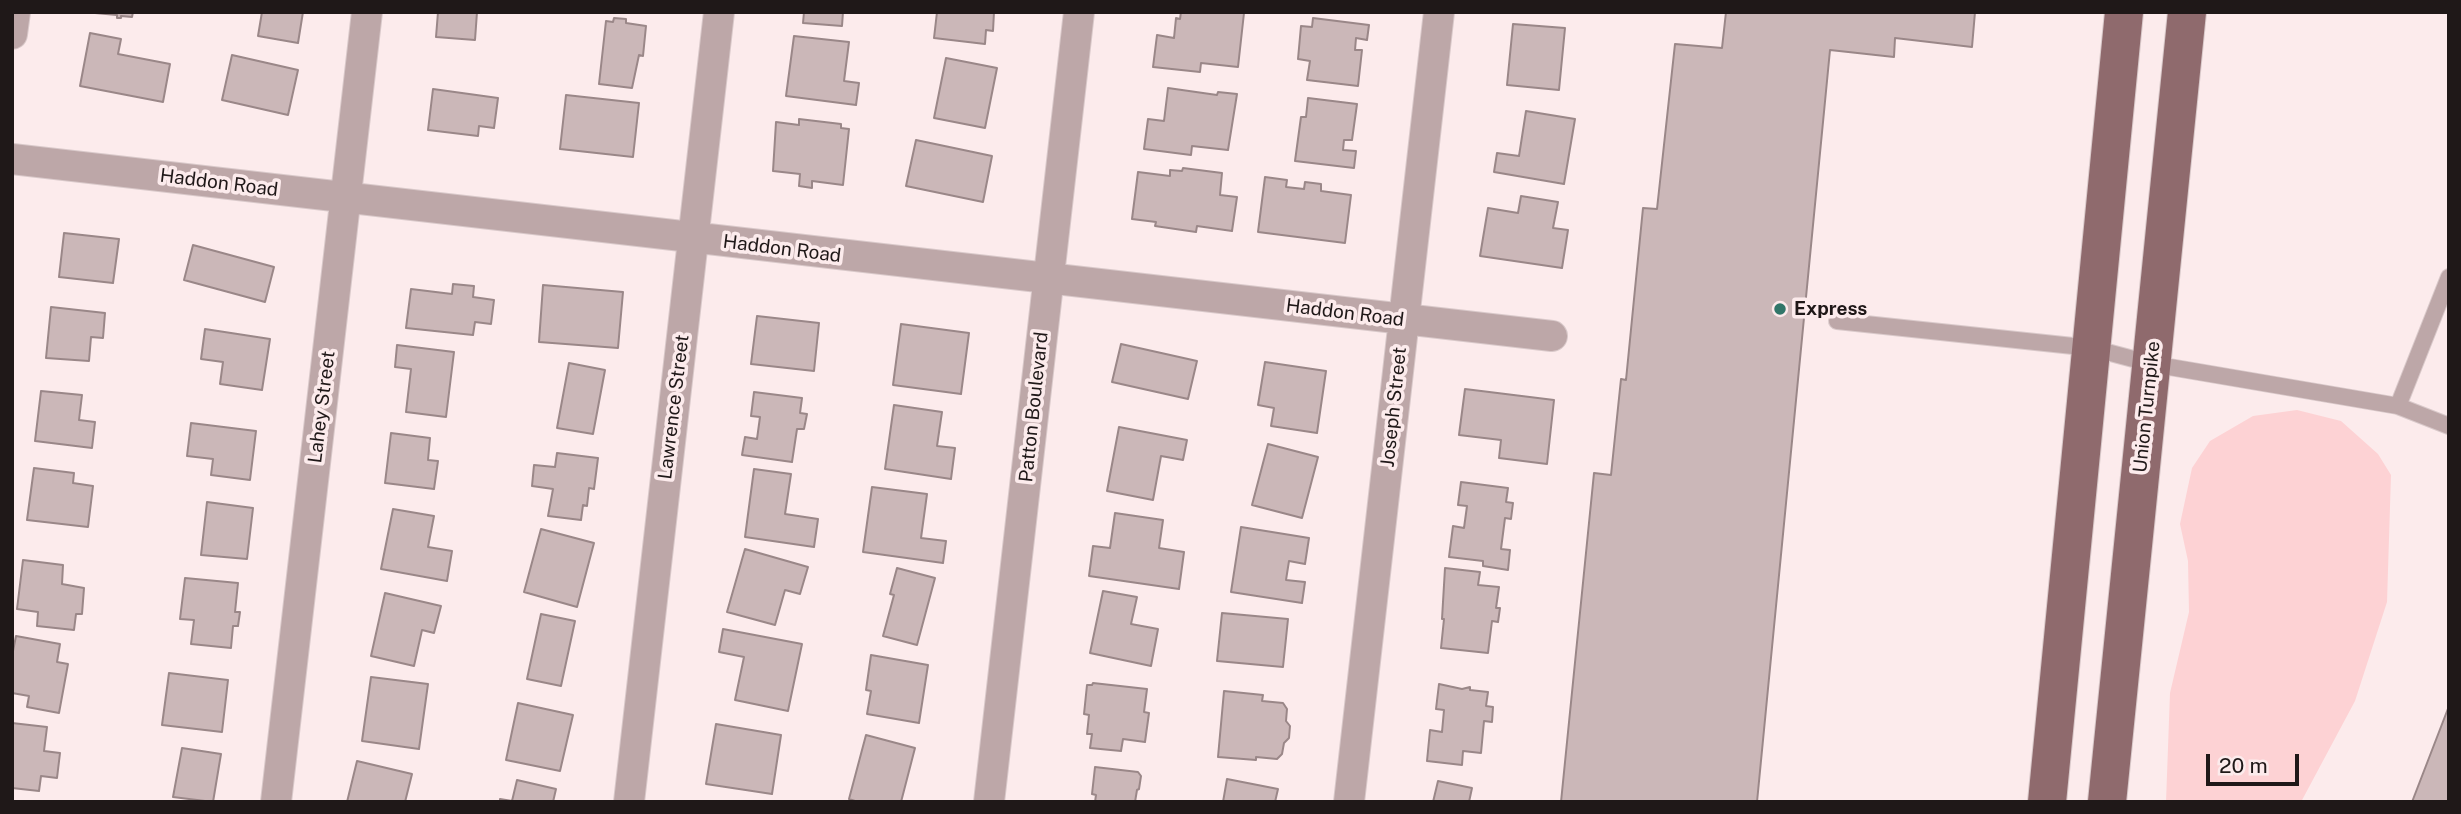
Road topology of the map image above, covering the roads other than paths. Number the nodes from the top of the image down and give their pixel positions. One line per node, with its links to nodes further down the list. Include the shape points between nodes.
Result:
1 (15, 12): 8 (street)
2 (367, 12): 10 (street, Lahey Street)
3 (719, 12): 11 (street, Lawrence Street)
4 (1079, 12): 13 (street, Patton Boulevard)
5 (1439, 12): 14 (street, Joseph Street)
6 (2124, 12): 17 (main road)
7 (2187, 12): 18 (main road, Union Turnpike)
8 (12, 34)
9 (12, 159): 10 (street, Haddon Road)
10 (346, 198): 11 (street, Haddon Road); 21 (street, Lahey Street)
11 (694, 239): 13 (street, Haddon Road); 22 (street, Lawrence Street)
12 (2449, 277): 19 (lane)
13 (1048, 279): 14 (street, Haddon Road); 23 (street, Patton Boulevard)
14 (1403, 320): 16 (street, Haddon Road); 24 (street, Joseph Street)
15 (1837, 321): 17 (lane)
16 (1552, 336)
17 (2092, 348): 18 (lane); 25 (main road)
18 (2151, 364): 19 (lane); 26 (main road, Union Turnpike)
19 (2398, 406): 20 (lane)
20 (2449, 426)
21 (276, 802)
22 (629, 802)
23 (989, 802)
24 (1349, 802)
25 (2047, 802)
26 (2107, 802)

